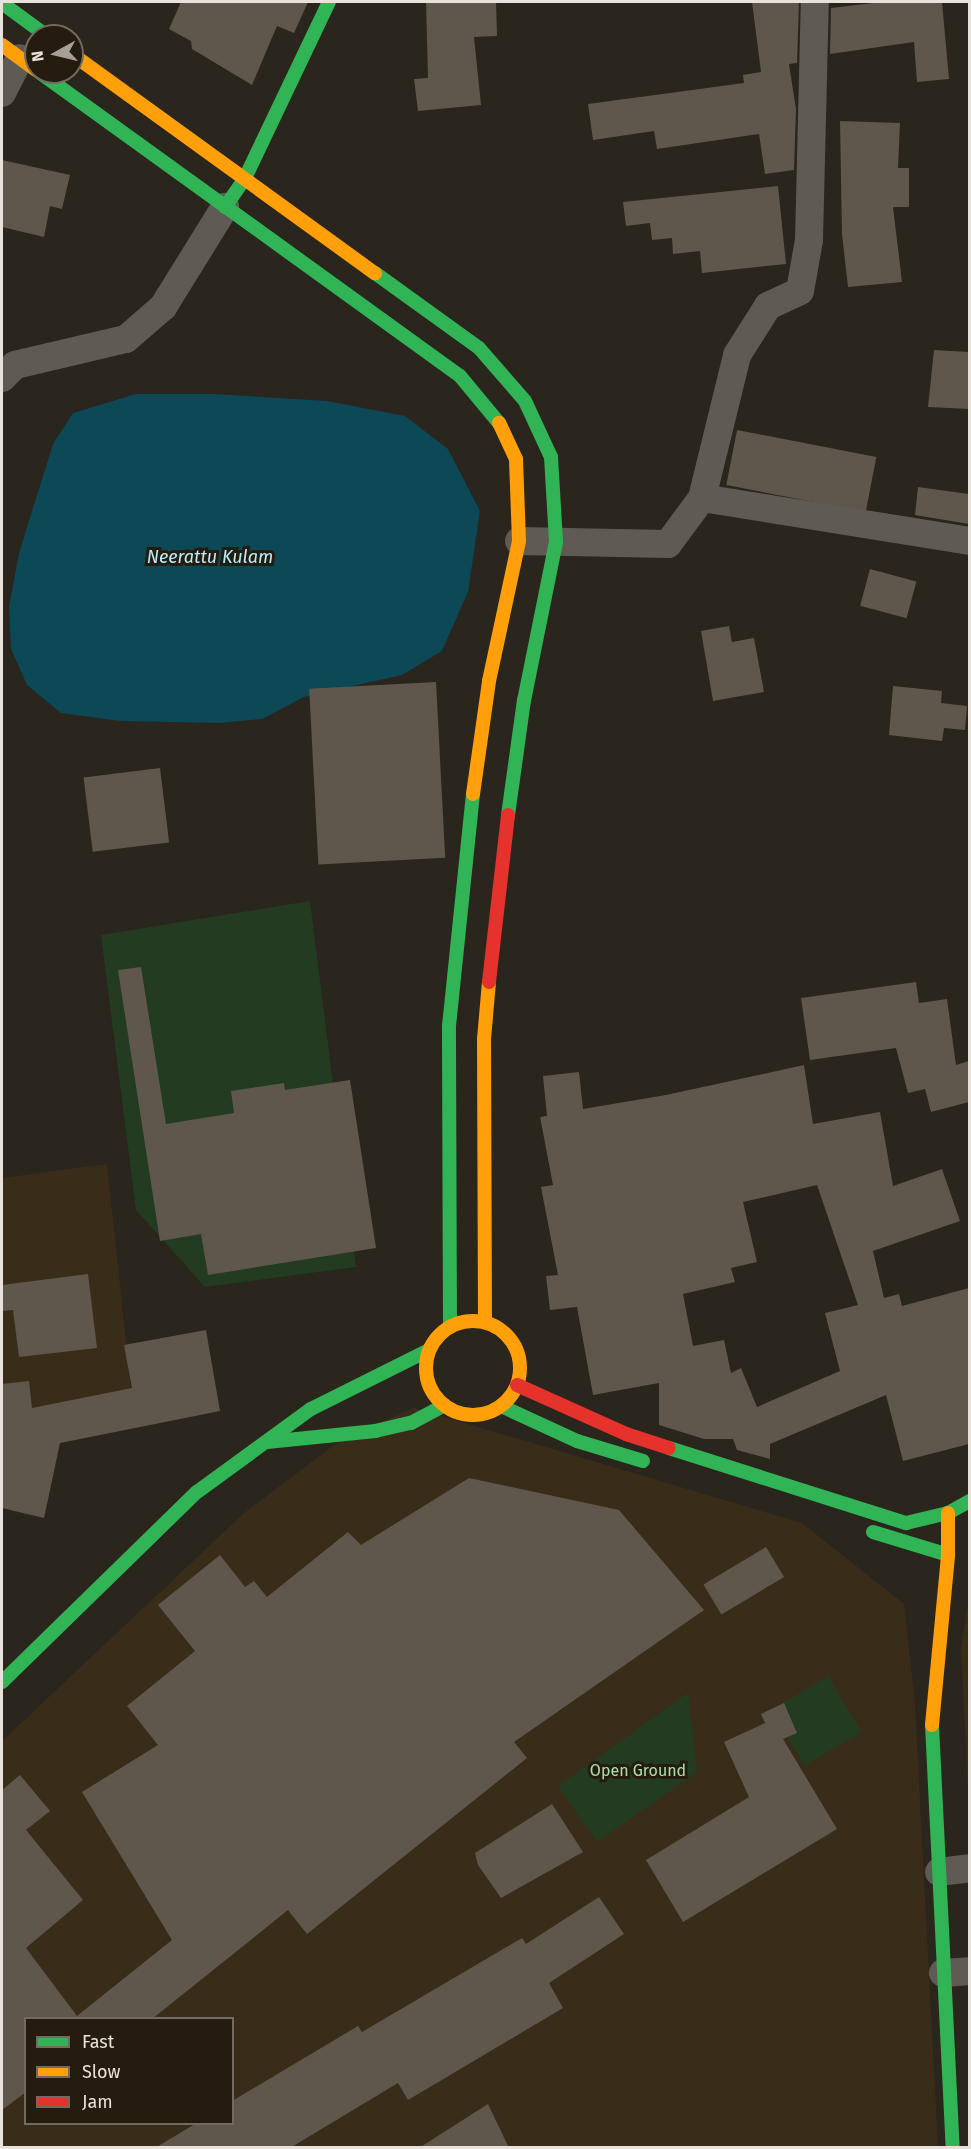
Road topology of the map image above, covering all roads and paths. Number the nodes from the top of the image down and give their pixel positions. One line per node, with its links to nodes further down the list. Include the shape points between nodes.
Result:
1 (329, 2): 9 (main road)
2 (815, 2): 12 (street, via 809,240 800,291 768,306 737,355)
3 (2, 3): 4 (main road)
4 (31, 24)
5 (24, 61): 8 (street)
6 (84, 63): 9 (main road)
7 (56, 84): 10 (main road)
8 (2, 93)
9 (245, 178): 10 (main road); 14 (main road, via 479,348 525,401 550,458)
10 (225, 207): 11 (street, via 163,307 126,339 15,365); 13 (main road, via 460,376 497,419 516,459)
11 (2, 378)
12 (702, 498): 14 (street, via 668,544); 15 (street)
13 (519, 541): 14 (street); 17 (main road, via 489,681 465,852 449,1026)
14 (556, 542): 16 (main road, via 522,712 500,868 484,1039)
15 (969, 542)
16 (485, 1322): 17 (main road, via 465,1321); 19 (main road, via 503,1331 515,1346 520,1365)
17 (450, 1327): 18 (main road)
18 (429, 1350): 20 (main road, via 426,1370 432,1390); 22 (main road, via 311,1409)
19 (517, 1385): 21 (main road); 25 (main road, via 626,1434 906,1523)
20 (445, 1406): 21 (main road, via 463,1414 483,1414); 22 (main road, via 411,1423 375,1431)
21 (501, 1406): 23 (main road, via 577,1441)
22 (265, 1443): 29 (main road, via 197,1492)
23 (656, 1465)
24 (969, 1501): 25 (main road)
25 (948, 1513): 28 (main road)
26 (858, 1527): 28 (main road)
27 (962, 1547): 28 (main road)
28 (948, 1555): 31 (main road, via 931,1732)
29 (2, 1682)
30 (969, 1868): 31 (street)
31 (939, 1872): 32 (main road)
32 (956, 1972): 33 (main road)
33 (953, 2148)

